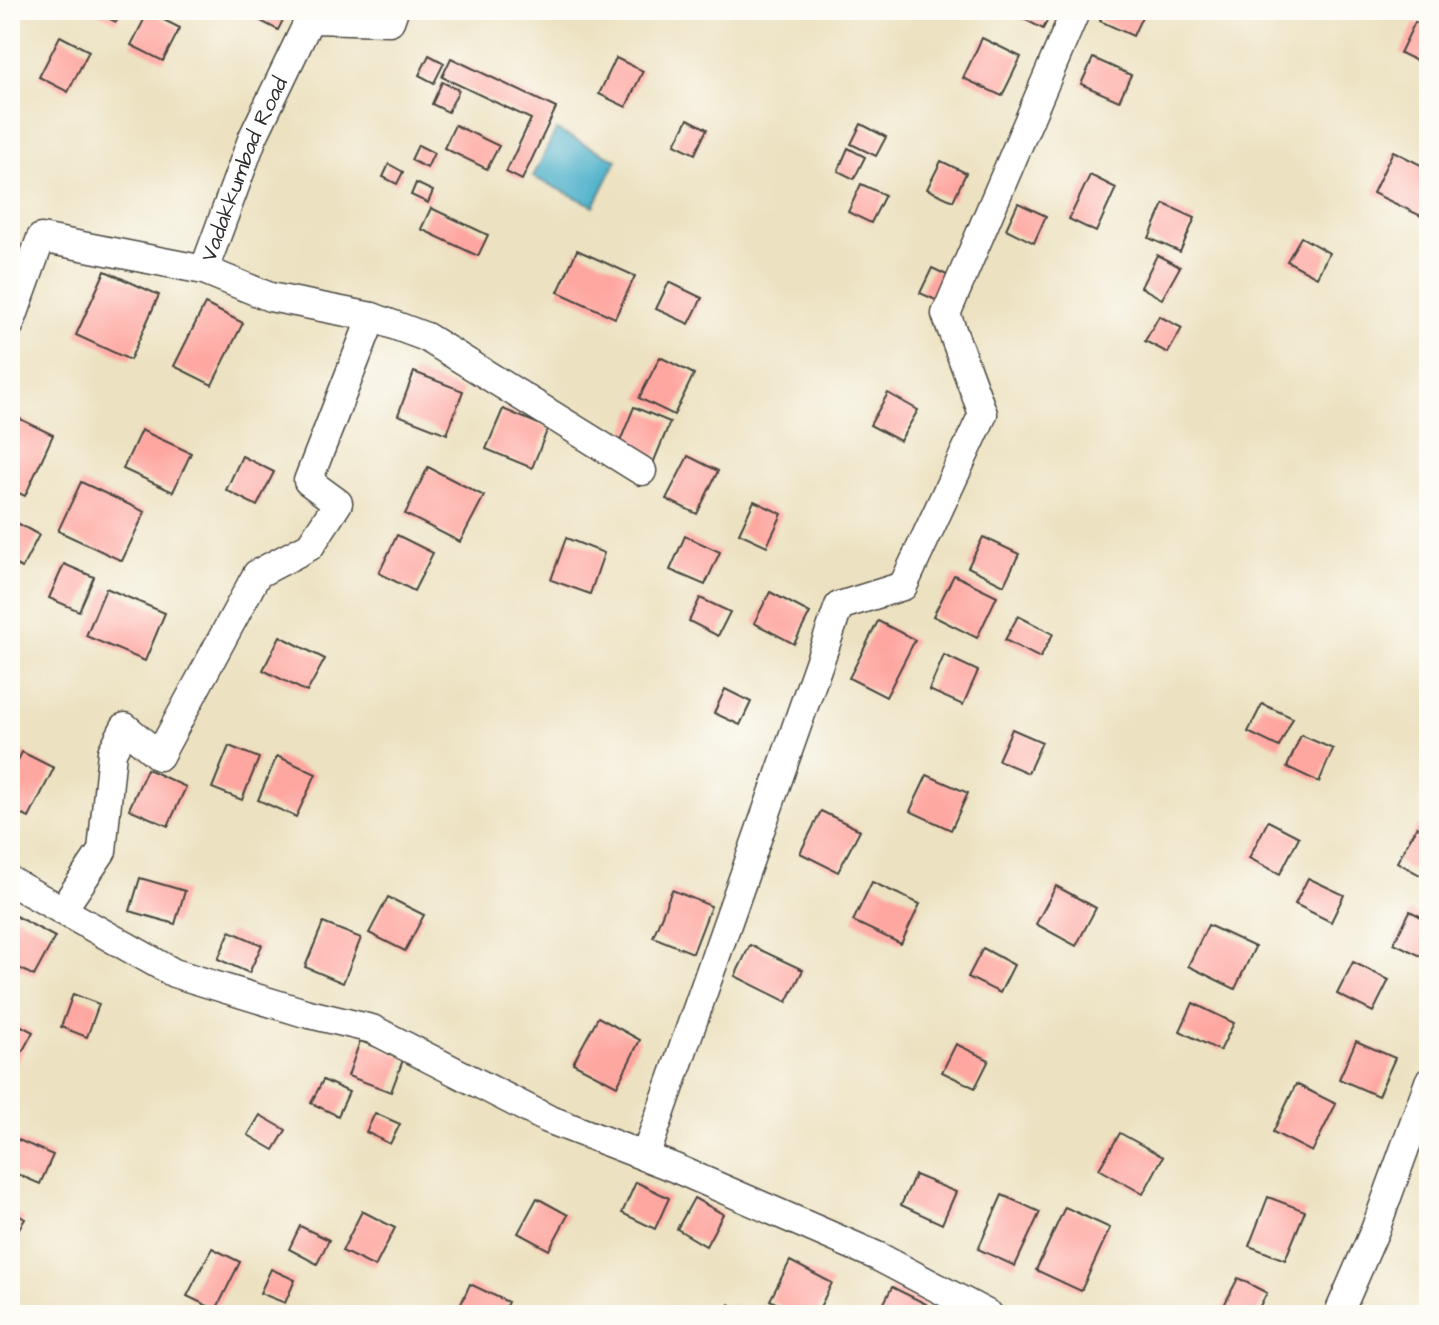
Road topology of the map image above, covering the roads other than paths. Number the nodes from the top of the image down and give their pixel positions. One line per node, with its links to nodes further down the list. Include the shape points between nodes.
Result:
1 (394, 10): 3 (street, via 390,21)
2 (1076, 10): 13 (street, via 946,314 983,414 903,586 839,606)
3 (312, 14): 6 (street, Vadakkumbad Road, via 253,137)
4 (41, 238): 5 (street); 6 (street, Vadakkumbad Road); 8 (street)
5 (10, 253)
6 (204, 270): 7 (street, via 270,297)
7 (372, 317): 9 (street, via 426,337); 11 (street, via 308,481 338,503 310,546 257,574 159,756 125,727 112,752 102,851)
8 (10, 324)
9 (642, 471)
10 (10, 881): 13 (street, via 174,973 372,1029 548,1119)
11 (71, 897)
12 (1429, 1082): 15 (street)
13 (645, 1157): 14 (street, via 877,1256)
14 (989, 1315)
15 (1338, 1315)

